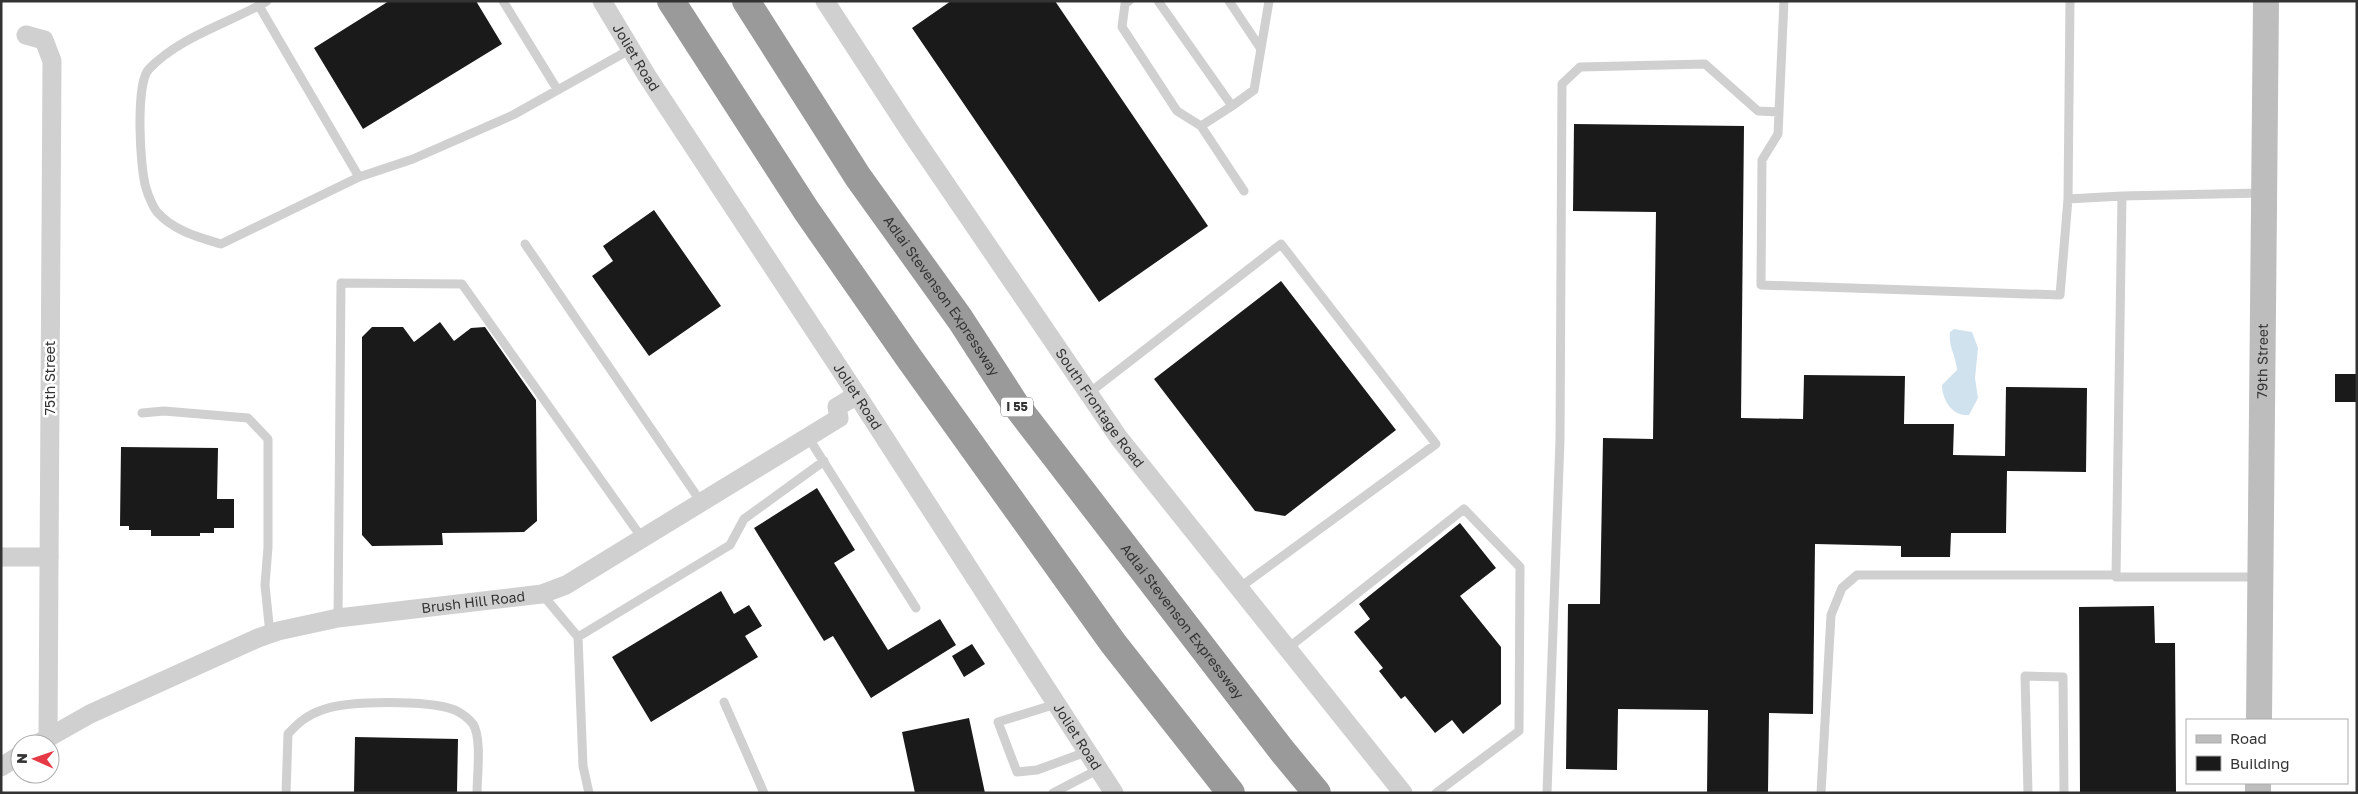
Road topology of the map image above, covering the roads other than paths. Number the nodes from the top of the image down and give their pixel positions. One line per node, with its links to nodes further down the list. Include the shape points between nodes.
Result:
1 (503, 1): 17 (lane)
2 (602, 1): 15 (street, Joliet Road)
3 (672, 1): 58 (highway, via 806,210 909,358 1113,642)
4 (746, 1): 59 (highway, Adlai Stevenson Expressway / I 55, via 858,177 960,319 1015,404)
5 (1129, 1): 20 (lane, via 1125,4 1122,27 1177,111)
6 (1158, 1): 18 (lane)
7 (1229, 1): 16 (lane)
8 (1269, 1): 16 (lane)
9 (1784, 1): 19 (lane)
10 (2070, 1): 25 (lane)
11 (2266, 1): 23 (street, 79th Street)
12 (829, 3): 27 (street, South Frontage Road, via 909,130)
13 (263, 4): 21 (lane); 21 (lane, via 185,42 147,70 139,94 141,152 145,188 157,212 182,231 221,244)
14 (26, 35): 35 (street, 75th Street, via 44,40 52,61)
15 (631, 49): 17 (lane); 28 (street, Joliet Road)
16 (1261, 49): 18 (lane, via 1254,90)
17 (557, 89): 21 (lane, via 513,115 413,159)
18 (1232, 106): 20 (lane)
19 (1779, 112): 25 (lane, via 1778,134 1762,160 1761,285 2060,295); 62 (lane, via 1758,111 1705,64 1580,67 1562,84 1560,440)
20 (1201, 126): 22 (lane)
21 (359, 177)
22 (1244, 191)
23 (2264, 193): 24 (lane); 37 (street, 79th Street)
24 (2122, 196): 25 (lane); 36 (lane)
25 (2068, 199)
26 (525, 244): 32 (lane)
27 (1089, 393): 38 (street, South Frontage Road, via 1120,438); 38 (lane, via 1281,244 1436,444)
28 (857, 395): 30 (street, Brush Hill Road, via 837,407 838,418); 46 (street, Joliet Road)
29 (142, 413): 42 (lane, via 248,418 268,439 265,585)
30 (808, 437): 31 (lane); 32 (street, Brush Hill Road)
31 (824, 461): 40 (lane); 43 (lane, via 744,519 730,545)
32 (701, 502): 33 (street, Brush Hill Road)
33 (642, 538): 39 (street, Brush Hill Road, via 566,584); 41 (lane, via 462,284 341,283)
34 (1, 557): 35 (street)
35 (49, 558): 48 (street, 75th Street)
36 (2116, 575): 37 (lane); 63 (lane, via 1857,575 1842,588 1831,615)
37 (2262, 577): 47 (street, 79th Street)
38 (1240, 588): 44 (street, South Frontage Road)
39 (542, 594): 41 (street, Brush Hill Road); 43 (lane)
40 (916, 608)
41 (338, 618): 42 (street, Brush Hill Road)
42 (270, 634): 49 (street, Brush Hill Road, via 90,714)
43 (578, 637): 54 (lane, via 583,766)
44 (1288, 648): 60 (street, South Frontage Road); 61 (lane, via 1464,509 1520,567 1518,731)
45 (724, 702): 55 (lane)
46 (1056, 704): 50 (street, Joliet Road); 50 (lane, via 998,722 1018,772 1037,770)
47 (2259, 719)
48 (43, 734)
49 (54, 734)
50 (1086, 752): 51 (street, Joliet Road)
51 (1099, 770): 56 (lane); 57 (street, Joliet Road)
52 (286, 793): 53 (lane, via 288,734 302,719 323,710 374,703 429,705 455,710 463,715 473,724 477,735)
53 (477, 793)
54 (589, 793)
55 (764, 793)
56 (1053, 793)
57 (1114, 793)
58 (1231, 793)
59 (1316, 793)
60 (1403, 793)
61 (1436, 793)
62 (1547, 793)
63 (1822, 793)
64 (2028, 793): 65 (lane, via 2026,676 2063,677)
65 (2064, 793)

